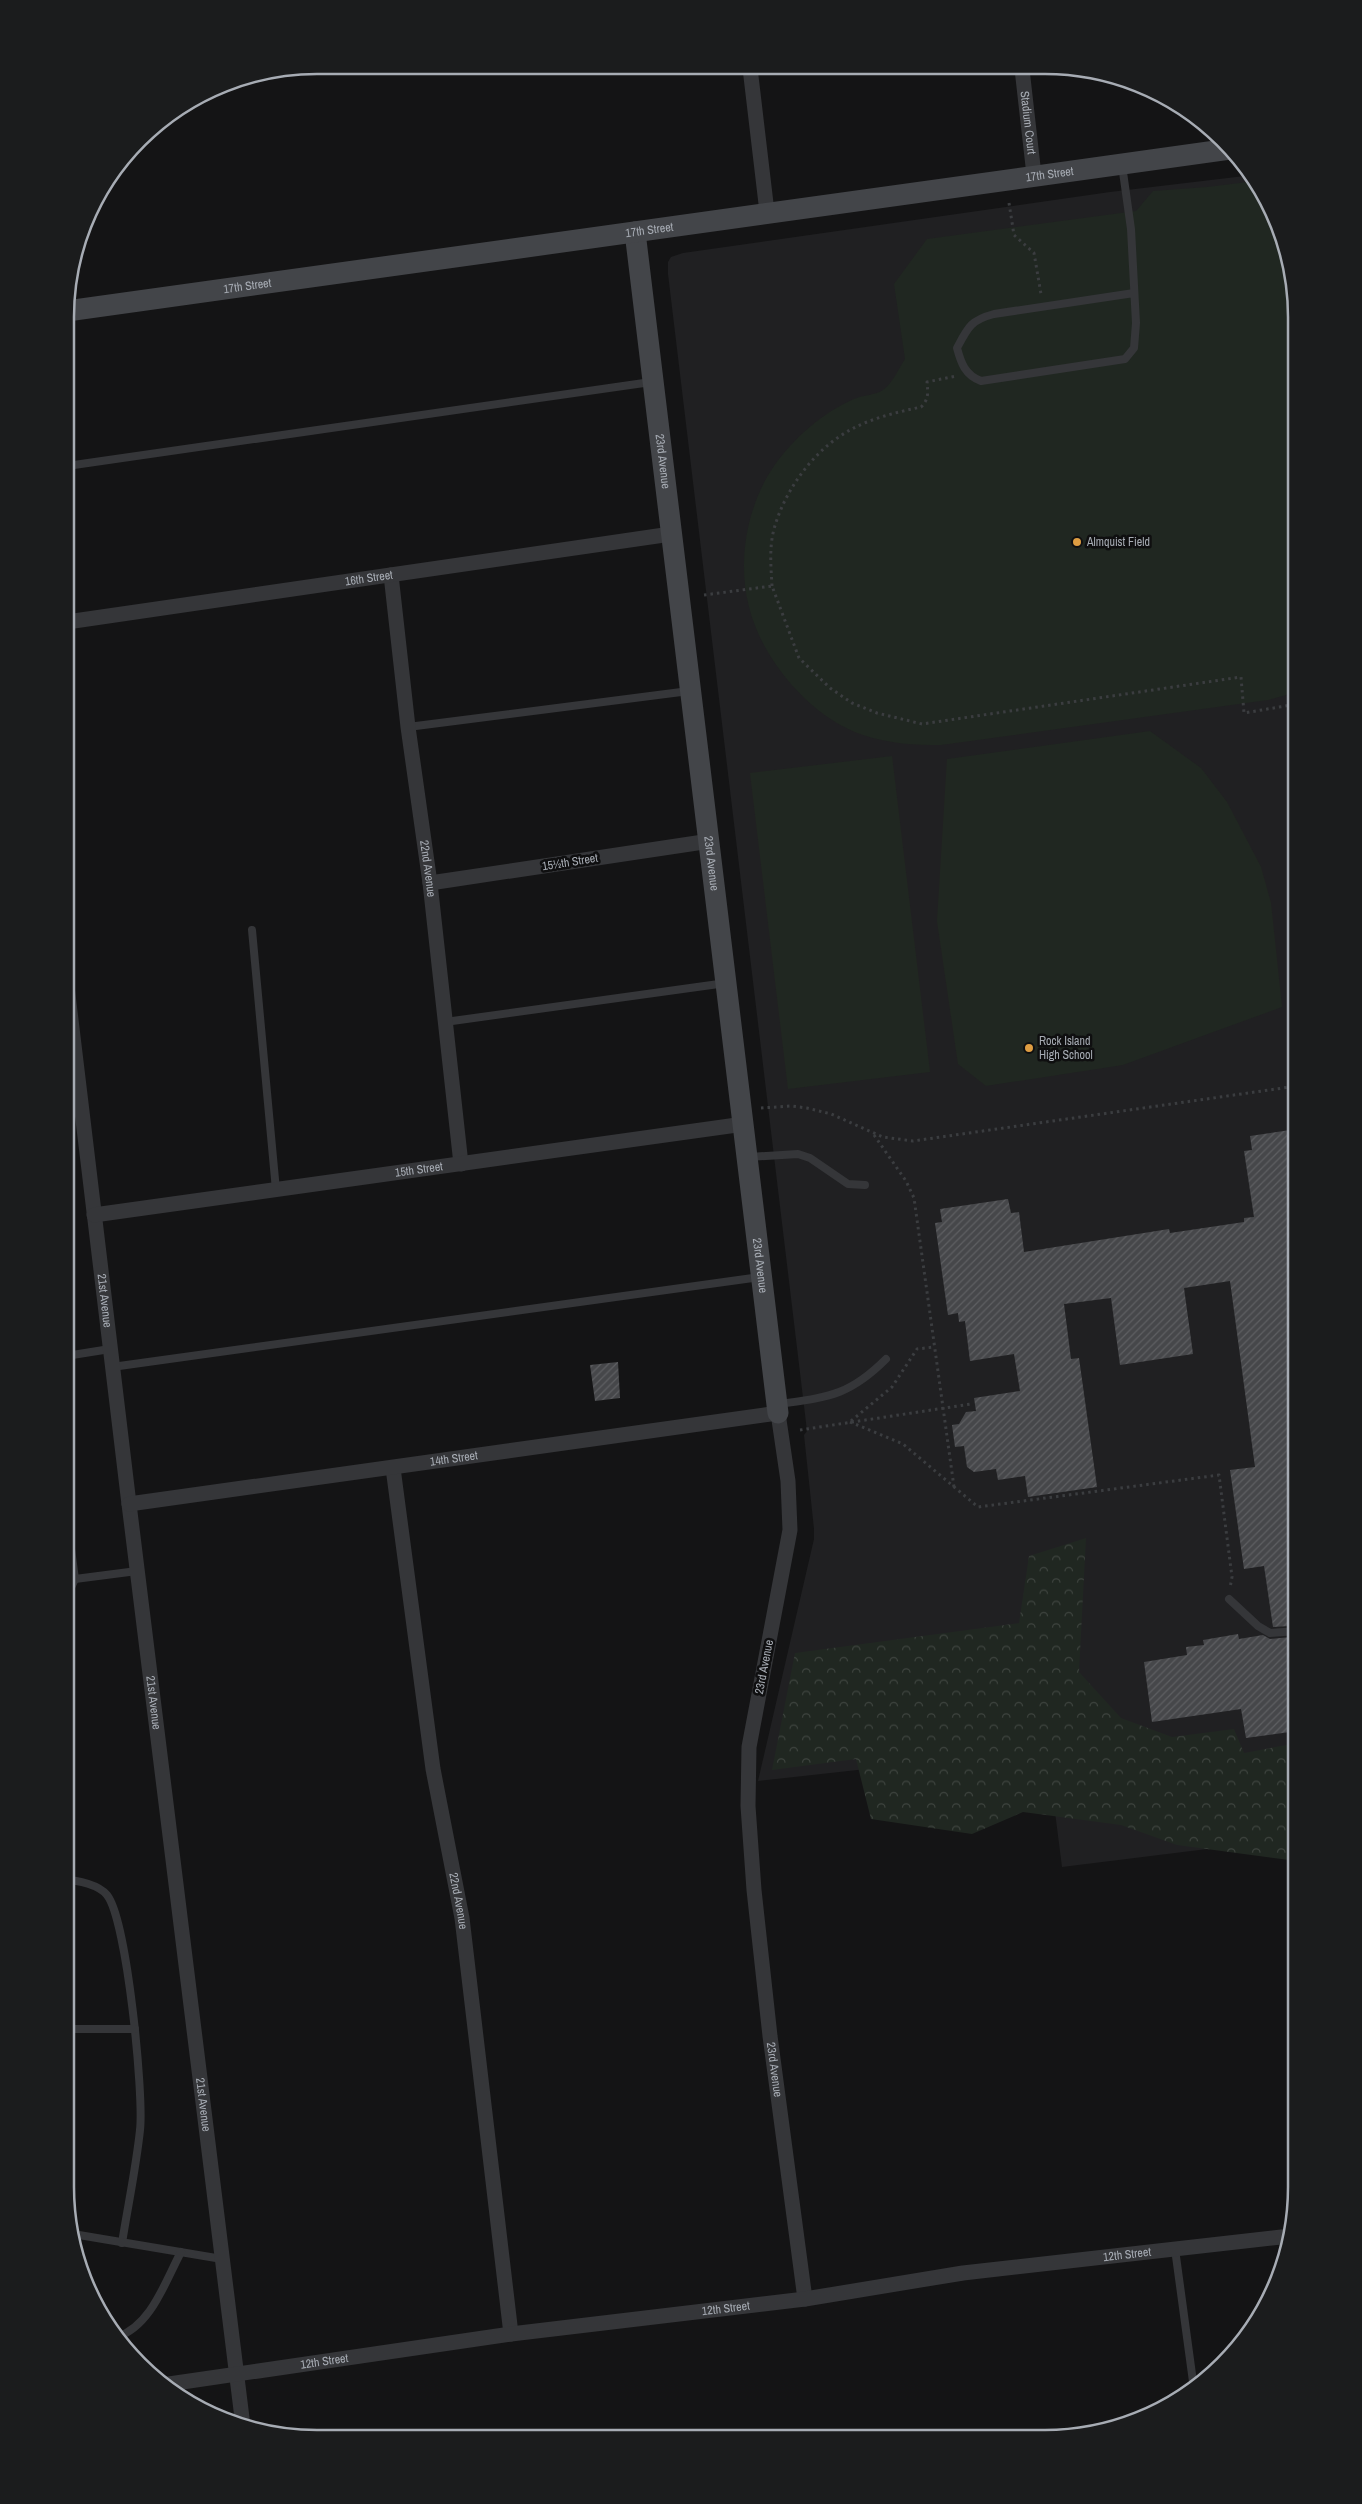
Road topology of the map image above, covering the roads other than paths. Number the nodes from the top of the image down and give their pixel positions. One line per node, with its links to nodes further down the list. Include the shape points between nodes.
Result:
1 (751, 74): 6 (street)
2 (1023, 74): 5 (street, Stadium Court)
3 (1222, 150): 4 (street, 17th Street)
4 (1122, 163): 5 (street, 17th Street); 8 (lane, via 1131,229)
5 (1034, 175): 6 (street, 17th Street)
6 (767, 212): 7 (street, 17th Street)
7 (635, 232): 9 (street, 17th Street); 10 (street, 23rd Avenue)
8 (1134, 293): 8 (lane, via 1134,348 1126,358 981,381 972,378 962,365 957,348 967,329 978,318)
9 (74, 310)
10 (653, 382): 11 (lane); 12 (street, 23rd Avenue)
11 (74, 465)
12 (671, 534): 13 (street, 16th Street); 15 (street, 23rd Avenue)
13 (391, 575): 14 (street, 16th Street); 16 (street, 22nd Avenue)
14 (74, 621)
15 (691, 690): 16 (lane); 17 (street, 23rd Avenue)
16 (408, 727): 18 (street, 22nd Avenue)
17 (710, 841): 18 (street, 15½th Street); 20 (street, 23rd Avenue)
18 (430, 883): 21 (street, 22nd Avenue)
19 (252, 930): 27 (lane)
20 (726, 982): 21 (lane); 23 (street, 23rd Avenue)
21 (445, 1022): 25 (street, 22nd Avenue)
22 (74, 1046): 28 (street, 21st Avenue)
23 (744, 1124): 24 (street, 23rd Avenue); 25 (street, 15th Street)
24 (748, 1157): 26 (lane, via 798,1154 810,1158 848,1184); 29 (street, 23rd Avenue)
25 (461, 1164): 27 (street, 15th Street)
26 (865, 1185)
27 (276, 1190): 28 (street, 15th Street)
28 (94, 1215): 30 (street, 21st Avenue)
29 (762, 1276): 33 (lane); 34 (street, 23rd Avenue)
30 (110, 1349): 31 (lane); 33 (street, 21st Avenue)
31 (74, 1355)
32 (886, 1360): 34 (lane, via 870,1376 840,1394)
33 (112, 1367): 36 (street, 21st Avenue)
34 (778, 1409): 35 (street, 14th Street); 51 (street, 23rd Avenue, via 788,1481 790,1530 749,1747 748,1806 770,2036)
35 (393, 1468): 36 (street, 14th Street); 52 (street, 22nd Avenue, via 433,1769 462,1918)
36 (129, 1504): 37 (street, 21st Avenue)
37 (137, 1571): 39 (lane); 50 (street, 21st Avenue)
38 (74, 1576): 39 (lane)
39 (75, 1580)
40 (1229, 1599): 41 (lane, via 1270,1633)
41 (1288, 1632)
42 (74, 1882): 44 (lane, via 92,1886 107,1895 116,1913)
43 (74, 2029): 44 (lane)
44 (135, 2029): 47 (lane, via 140,2129)
45 (78, 2235): 47 (lane)
46 (1284, 2237): 48 (street, 12th Street)
47 (122, 2243): 49 (lane)
48 (1175, 2250): 51 (street, 12th Street, via 963,2274); 55 (lane)
49 (181, 2252): 50 (lane); 53 (lane, via 146,2317)
50 (222, 2260): 54 (street, 21st Avenue)
51 (806, 2299): 52 (street, 12th Street)
52 (511, 2334): 54 (street, 12th Street)
53 (124, 2335)
54 (236, 2373): 56 (street, 12th Street); 57 (street, 21st Avenue)
55 (1193, 2380)
56 (174, 2383)
57 (242, 2418)

